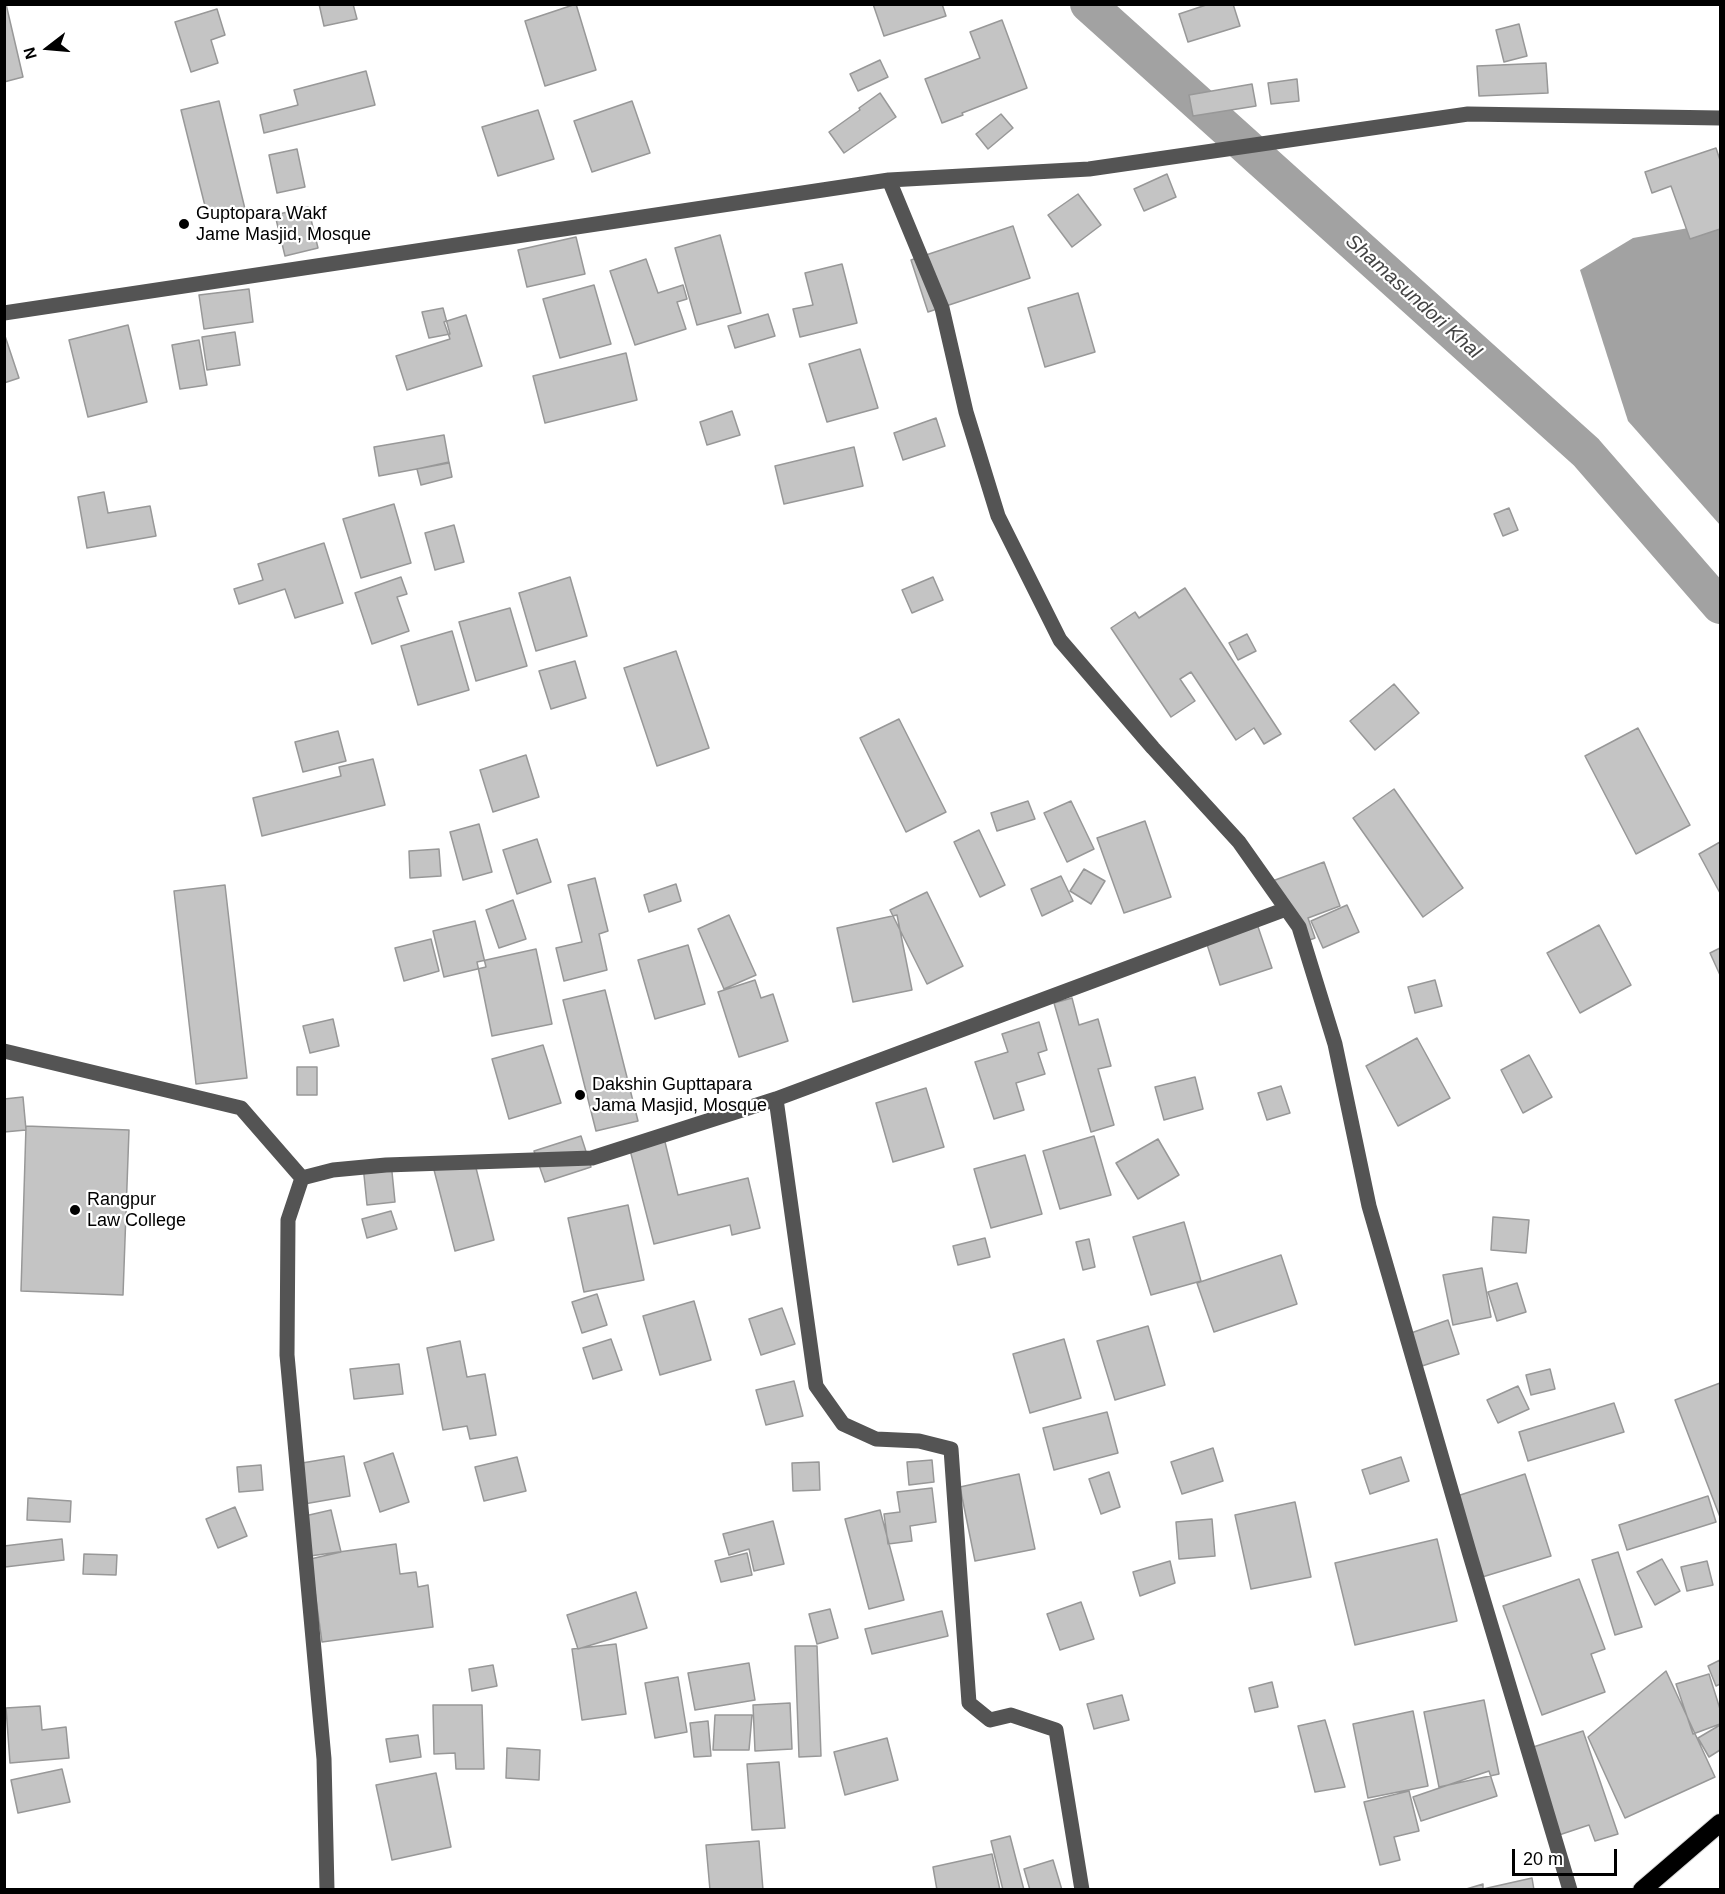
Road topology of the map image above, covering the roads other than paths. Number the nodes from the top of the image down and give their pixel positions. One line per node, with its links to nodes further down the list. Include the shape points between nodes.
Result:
1 (1720, 118): 2 (street, via 1468,114 1089,169)
2 (889, 180): 3 (street); 4 (street, via 942,308 966,412 998,516 1060,640 1239,842)
3 (4, 313)
4 (1286, 909): 6 (street); 11 (street, via 1299,927 1335,1044 1369,1206)
5 (4, 1051): 7 (street, via 241,1108)
6 (776, 1099): 7 (street, via 592,1158 386,1165 333,1170); 10 (street, via 816,1386 843,1424 876,1439 919,1440 951,1449 969,1703 990,1720 1011,1715 1056,1730)
7 (302, 1178): 9 (street, via 288,1220 287,1355 324,1759)
8 (1720, 1823): 12 (highway)
9 (327, 1890)
10 (1082, 1890)
11 (1570, 1890)
12 (1642, 1890)

